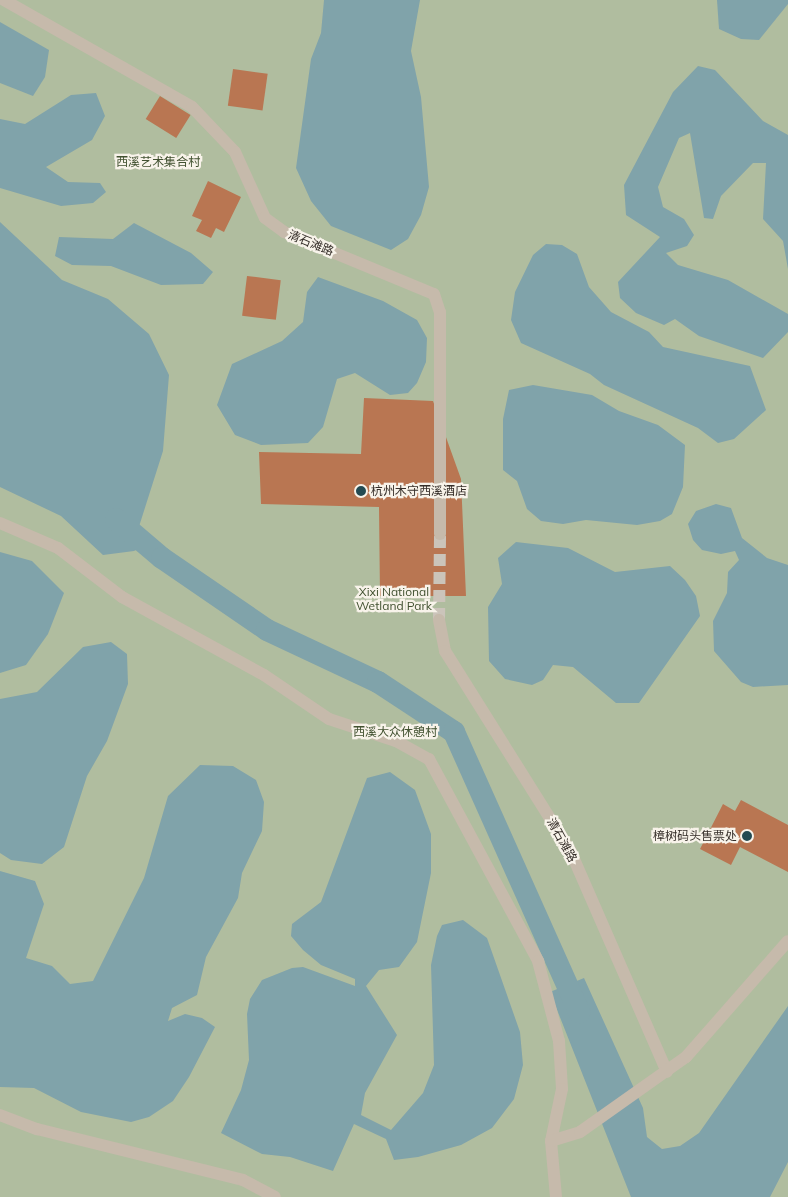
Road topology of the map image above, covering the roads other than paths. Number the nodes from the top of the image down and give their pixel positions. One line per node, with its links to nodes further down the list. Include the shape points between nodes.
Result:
1 (4, 0): 3 (street, 清石滩路, via 192,108 235,152 265,218 284,232 434,294 440,312)
2 (0, 523): 8 (street, via 58,548 122,597 264,676 329,719 396,741 429,759 538,961 559,1041 562,1089)
3 (440, 534)
4 (439, 620): 6 (street, 清石滩路, via 445,651 570,850)
5 (788, 941): 6 (street, via 686,1057)
6 (667, 1072): 8 (street, via 644,1091 580,1132)
7 (0, 1115): 9 (street, via 37,1129 243,1180)
8 (551, 1141): 10 (street)
9 (274, 1197)
10 (556, 1197)

